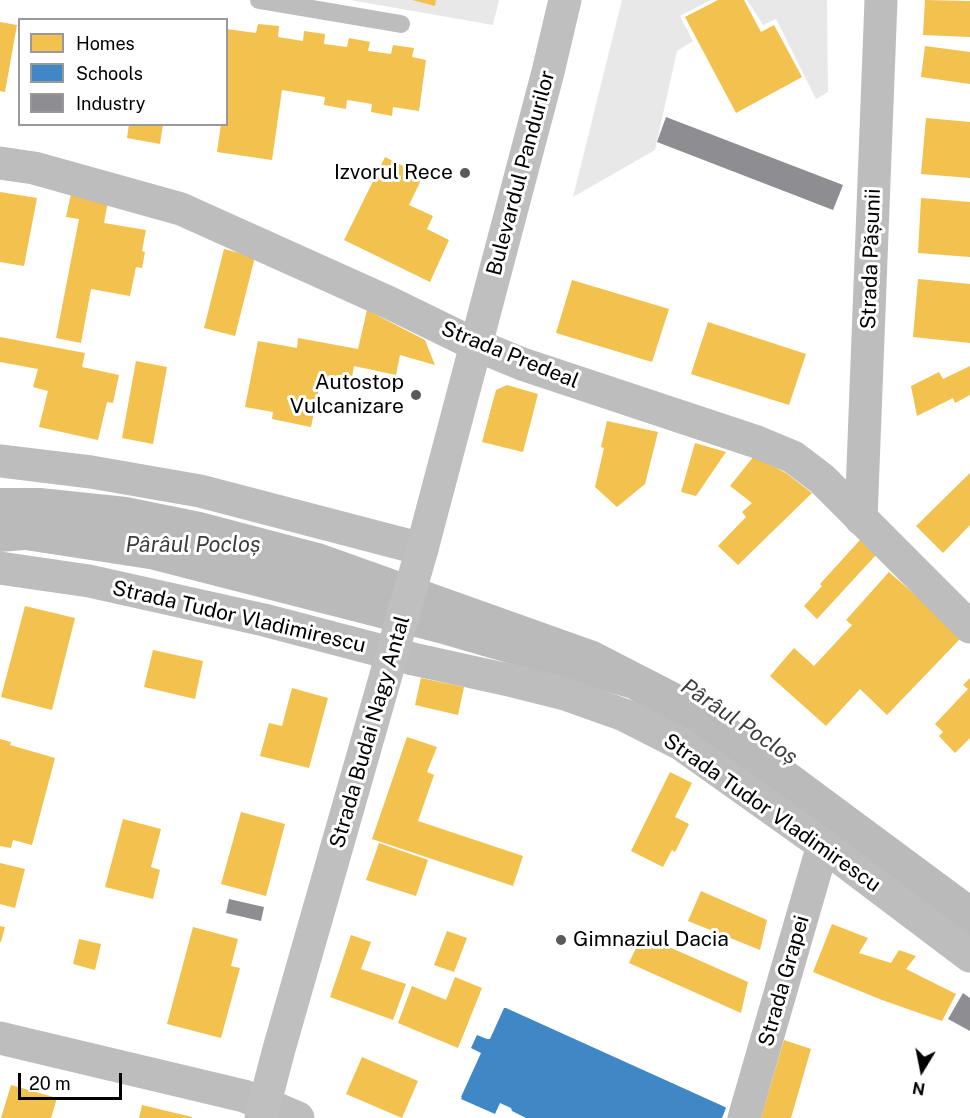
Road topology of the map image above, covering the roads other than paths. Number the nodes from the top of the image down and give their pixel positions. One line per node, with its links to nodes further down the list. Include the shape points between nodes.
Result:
1 (259, 0): 4 (lane)
2 (565, 0): 6 (main road, Bulevardul Pandurilor)
3 (881, 0): 8 (street, Strada Pășunii)
4 (401, 24)
5 (0, 164): 6 (street, Strada Predeal, via 34,168 181,209)
6 (476, 345): 8 (street, Strada Predeal, via 793,457 822,479); 9 (main road, Strada Budai Nagy Antal)
7 (0, 461): 9 (street, via 200,490)
8 (861, 519): 11 (street, Strada Predeal)
9 (418, 560): 12 (main road, Strada Budai Nagy Antal)
10 (0, 568): 12 (street, Strada Tudor Vladimirescu, via 89,581)
11 (970, 627)
12 (393, 650): 13 (street, Strada Tudor Vladimirescu, via 555,691 624,715 681,744); 16 (main road, Strada Budai Nagy Antal)
13 (823, 844): 14 (street, Strada Tudor Vladimirescu); 18 (street, Strada Grapei)
14 (970, 956)
15 (0, 1038): 16 (street, via 244,1096)
16 (263, 1111): 17 (street)
17 (298, 1118)
18 (744, 1118)

